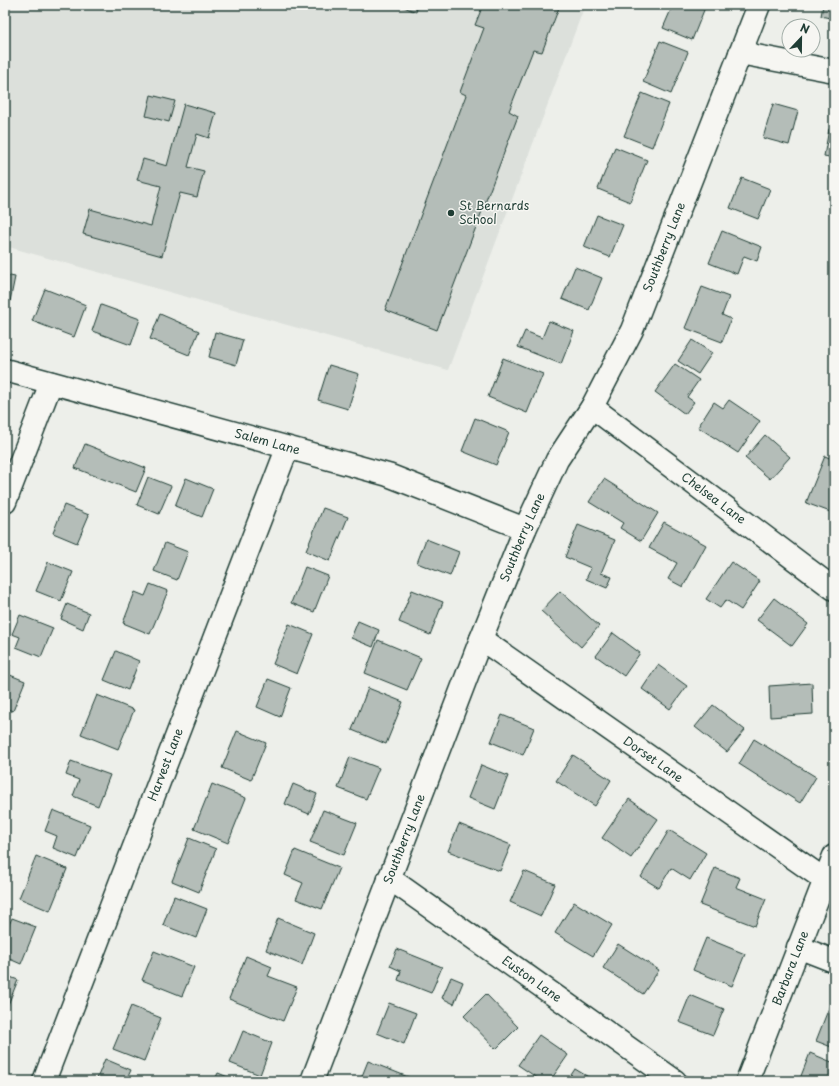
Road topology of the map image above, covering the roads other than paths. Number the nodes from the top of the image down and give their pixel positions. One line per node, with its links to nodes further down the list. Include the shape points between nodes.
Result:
1 (759, 5): 2 (street, Southberry Lane)
2 (740, 53): 3 (street); 6 (street, Southberry Lane, via 632,330)
3 (834, 71)
4 (5, 370): 5 (street, Salem Lane)
5 (51, 383): 7 (street, Salem Lane); 8 (street)
6 (592, 408): 9 (street, Southberry Lane, via 557,460); 10 (street, Chelsea Lane)
7 (287, 449): 9 (street, Salem Lane, via 388,476); 17 (street, Harvest Lane)
8 (5, 502)
9 (525, 529): 11 (street, Southberry Lane)
10 (834, 589)
11 (481, 639): 13 (street, Southberry Lane); 14 (street, Dorset Lane)
12 (834, 856): 14 (street, Barbara Lane)
13 (389, 878): 18 (street, Southberry Lane); 19 (street, Euston Lane)
14 (825, 880): 15 (street, Barbara Lane)
15 (798, 947): 16 (street); 20 (street, Barbara Lane)
16 (834, 961)
17 (44, 1081)
18 (312, 1081)
19 (675, 1081)
20 (747, 1081)

